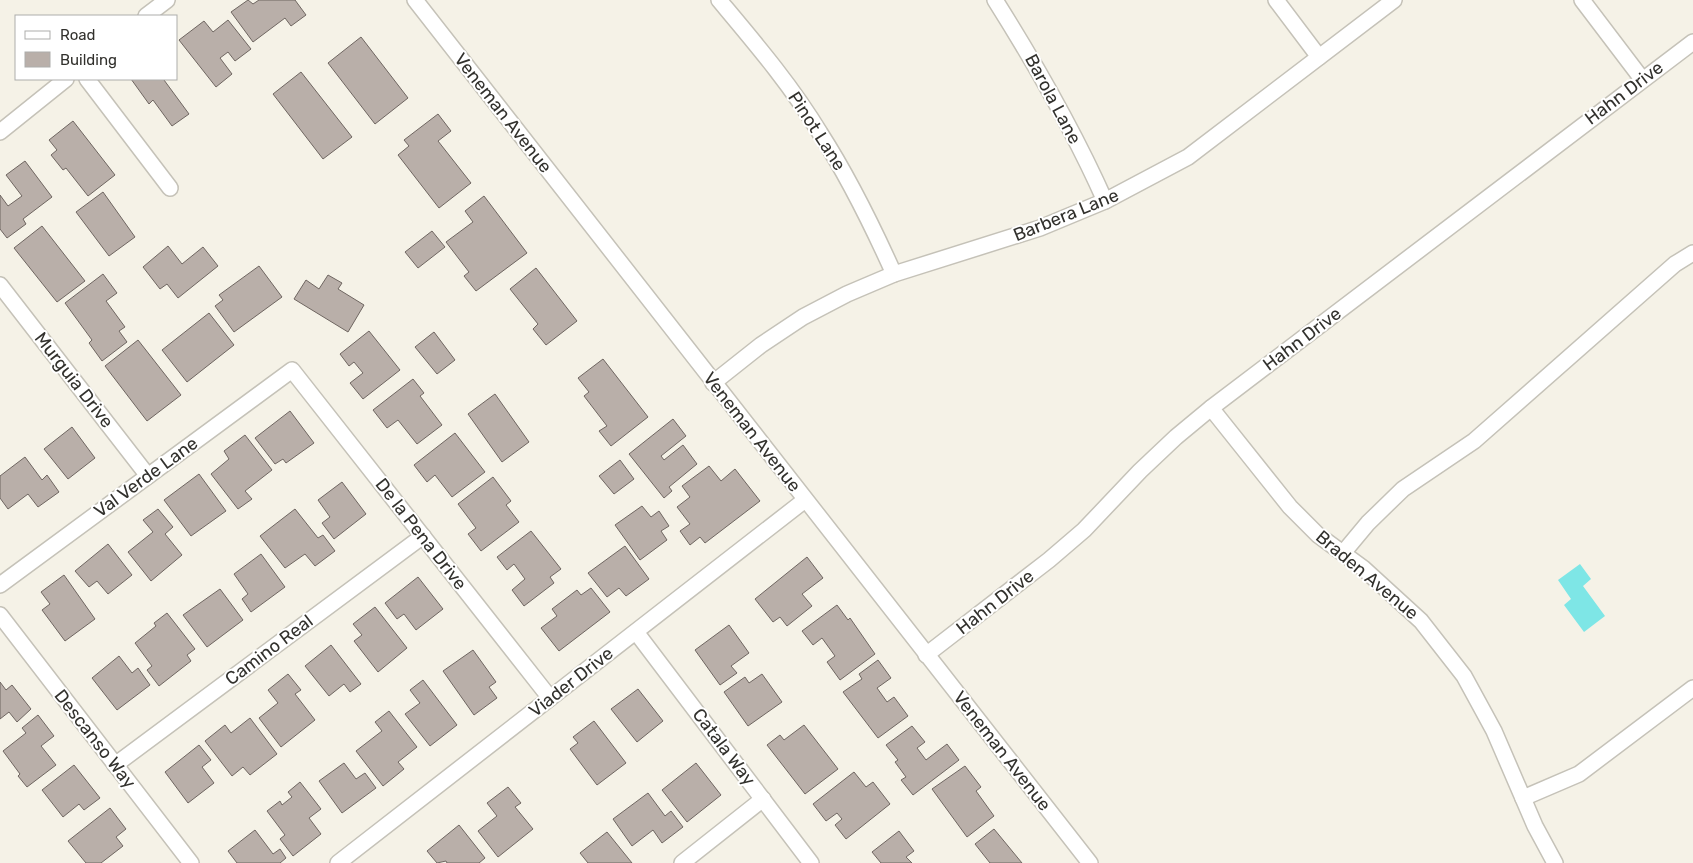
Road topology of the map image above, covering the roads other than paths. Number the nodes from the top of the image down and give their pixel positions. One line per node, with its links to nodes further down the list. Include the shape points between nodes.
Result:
1 (167, 0): 8 (street)
2 (415, 0): 21 (street, Veneman Avenue)
3 (720, 0): 18 (street, Pinot Lane, via 774,66 820,132 852,187)
4 (995, 0): 16 (street, Barola Lane, via 1060,110)
5 (1276, 0): 10 (street)
6 (1394, 0): 10 (street, Barbera Lane)
7 (1582, 0): 11 (street)
8 (147, 15)
9 (1693, 42): 11 (street, Hahn Drive)
10 (1319, 57): 16 (street, Barbera Lane, via 1188,157)
11 (1642, 79): 22 (street, Hahn Drive)
12 (65, 80): 14 (street)
13 (88, 80): 15 (street)
14 (0, 132)
15 (170, 188)
16 (1105, 201): 18 (street, Barbera Lane, via 1040,228)
17 (1693, 253): 26 (street, via 1675,264 1474,440 1404,489 1368,523)
18 (894, 274): 21 (street, Barbera Lane, via 803,317 761,344)
19 (0, 285): 23 (street, Murguia Drive)
20 (292, 370): 23 (street, Val Verde Lane); 25 (street, De la Pena Drive)
21 (713, 383): 24 (street, Veneman Avenue)
22 (1210, 408): 26 (street, Braden Avenue, via 1290,507 1318,535); 30 (street, Hahn Drive, via 1140,471 1084,530)
23 (148, 476): 27 (street, Val Verde Lane)
24 (805, 500): 29 (street, Viader Drive); 30 (street, Veneman Avenue)
25 (423, 536): 32 (street, De la Pena Drive); 33 (street, Camino Real)
26 (1344, 554): 34 (street, Braden Avenue, via 1422,621 1464,676 1494,731)
27 (0, 585)
28 (0, 615): 33 (street, Descanso Way)
29 (636, 632): 32 (street, Viader Drive); 35 (street, Catala Way)
30 (926, 655): 40 (street, Veneman Avenue)
31 (1693, 688): 34 (street, via 1579,774)
32 (550, 698): 37 (street, Viader Drive)
33 (115, 765): 36 (street, Descanso Way)
34 (1523, 798): 41 (street, Braden Avenue)
35 (763, 800): 38 (street); 39 (street, Catala Way)
36 (191, 863)
37 (338, 863)
38 (682, 863)
39 (811, 863)
40 (1090, 863)
41 (1554, 863)

